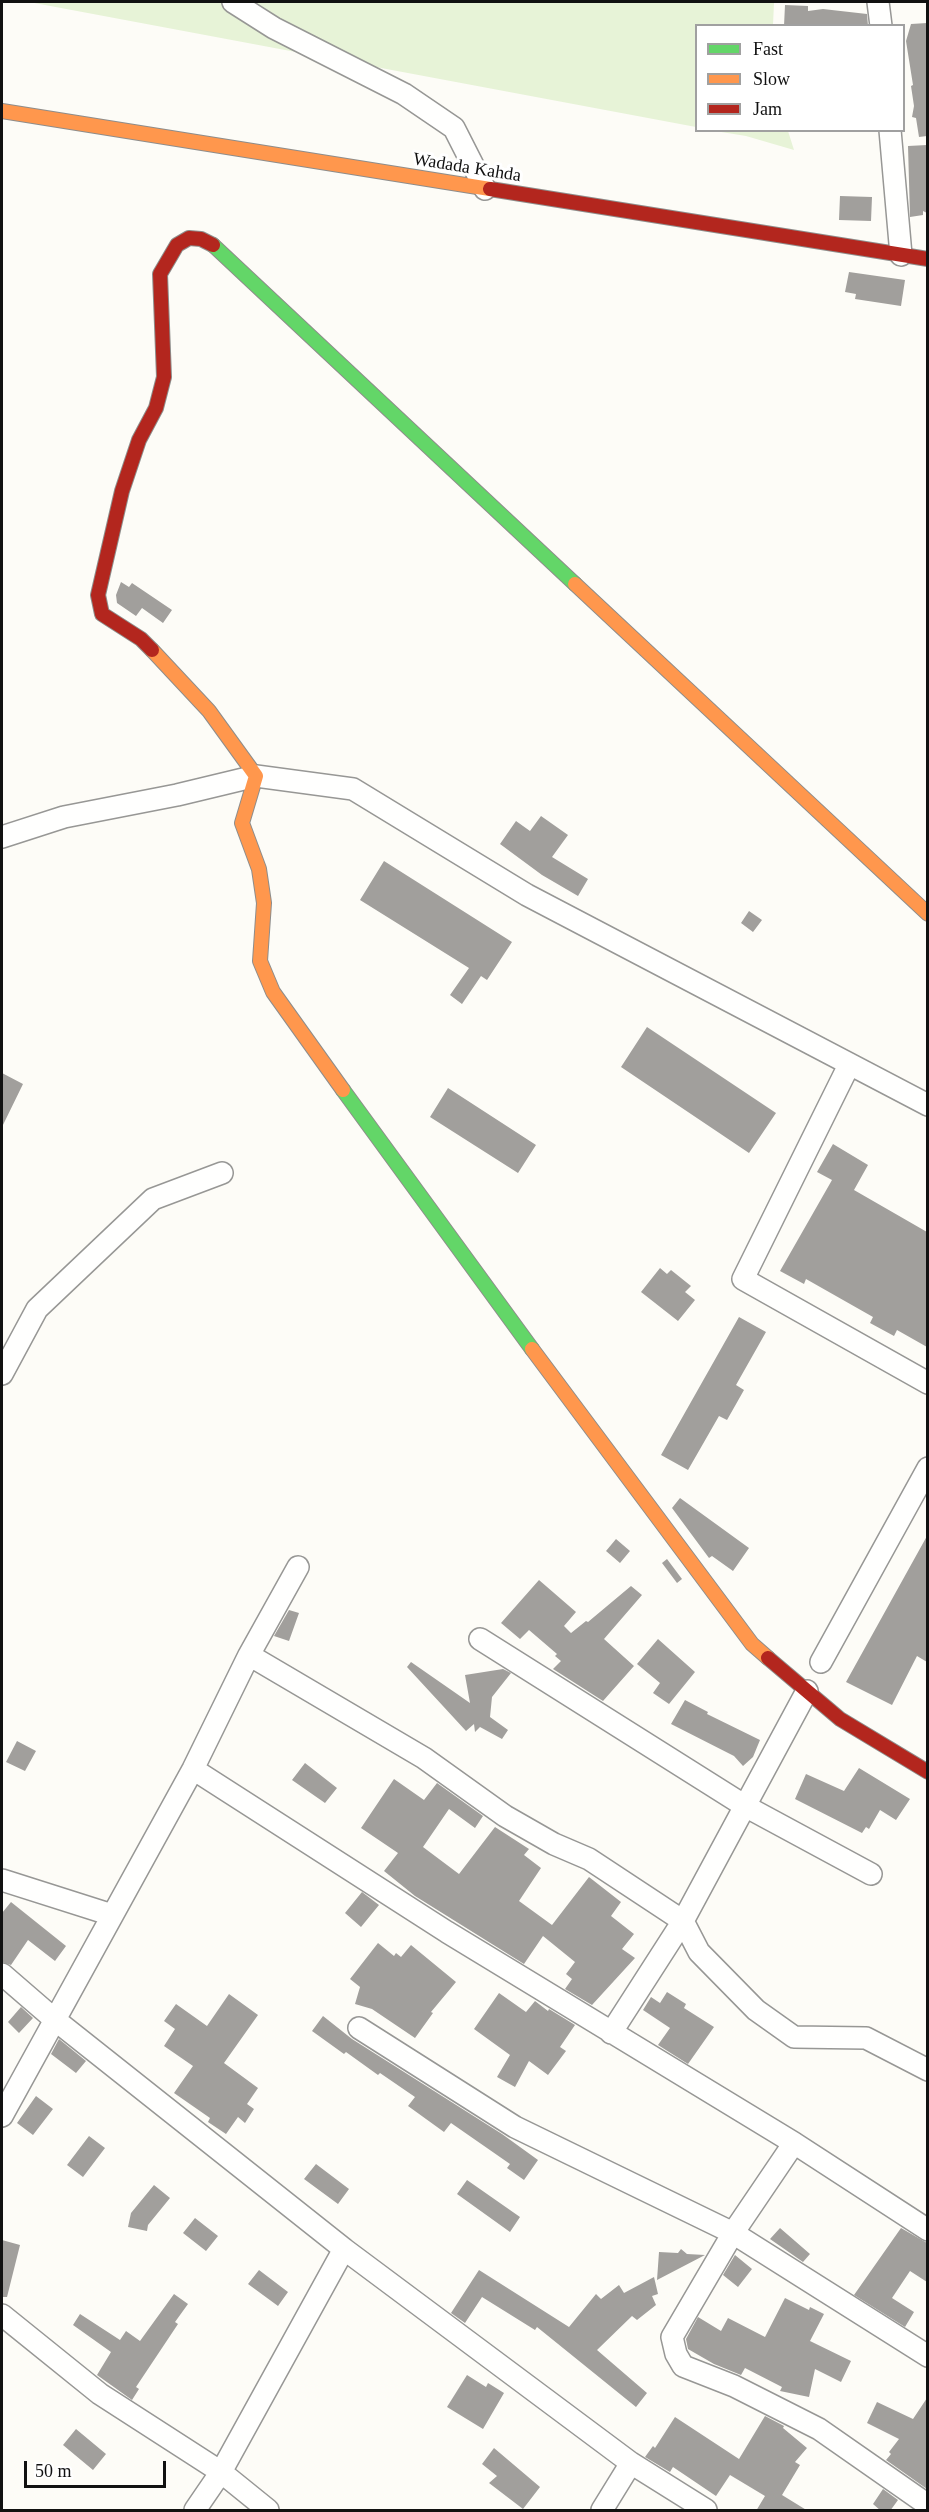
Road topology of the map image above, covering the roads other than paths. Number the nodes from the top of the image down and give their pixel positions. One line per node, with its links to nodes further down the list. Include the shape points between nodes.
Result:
1 (233, 2): 6 (street, via 274,28 404,94 454,128)
2 (878, 2): 3 (street)
3 (880, 24)
4 (2, 111): 6 (street, Wadada Kahda)
5 (890, 132): 7 (street)
6 (485, 189): 7 (street, Wadada Kahda)
7 (901, 255): 8 (street, Wadada Kahda)
8 (927, 259)
9 (256, 776): 10 (street, via 64,817); 11 (street, via 209,711 141,639 102,614 98,595 122,491 139,440 156,408 164,377 160,274 177,245 189,238 213,245); 12 (street, via 353,789 527,895); 22 (street, via 242,823 259,869 264,903 260,961 273,992 449,1238 753,1644)
10 (2, 837)
11 (927, 914)
12 (849, 1065): 13 (street); 16 (street, via 743,1279)
13 (927, 1105)
14 (222, 1173): 15 (street, via 153,1198 37,1309)
15 (2, 1374)
16 (927, 1383)
17 (927, 1468): 21 (street)
18 (298, 1567): 20 (street)
19 (480, 1639): 25 (street)
20 (249, 1655): 23 (street); 29 (street, via 424,1758 504,1816 589,1859)
21 (821, 1662)
22 (807, 1691): 24 (street, via 840,1719); 25 (street)
23 (193, 1769): 28 (street); 33 (street)
24 (927, 1772)
25 (745, 1806): 26 (street); 29 (street)
26 (870, 1874)
27 (2, 1880): 28 (street)
28 (112, 1915): 31 (street)
29 (683, 1921): 33 (street); 34 (street, via 699,1952 756,2010 794,2037 866,2038)
30 (2, 1974): 31 (street)
31 (54, 2019): 35 (street); 39 (street)
32 (359, 2028): 38 (street, via 515,2127)
33 (611, 2033): 36 (street)
34 (927, 2070)
35 (2, 2116)
36 (794, 2143): 37 (street); 38 (street)
37 (927, 2230)
38 (733, 2233): 41 (street); 44 (street, via 672,2337 683,2366 734,2386 819,2429)
39 (344, 2248): 42 (street); 43 (street)
40 (2, 2315): 43 (street, via 100,2394)
41 (927, 2356)
42 (631, 2463): 47 (street); 48 (street)
43 (221, 2472): 45 (street); 46 (street)
44 (927, 2505)
45 (195, 2511)
46 (268, 2511)
47 (602, 2511)
48 (706, 2511)

